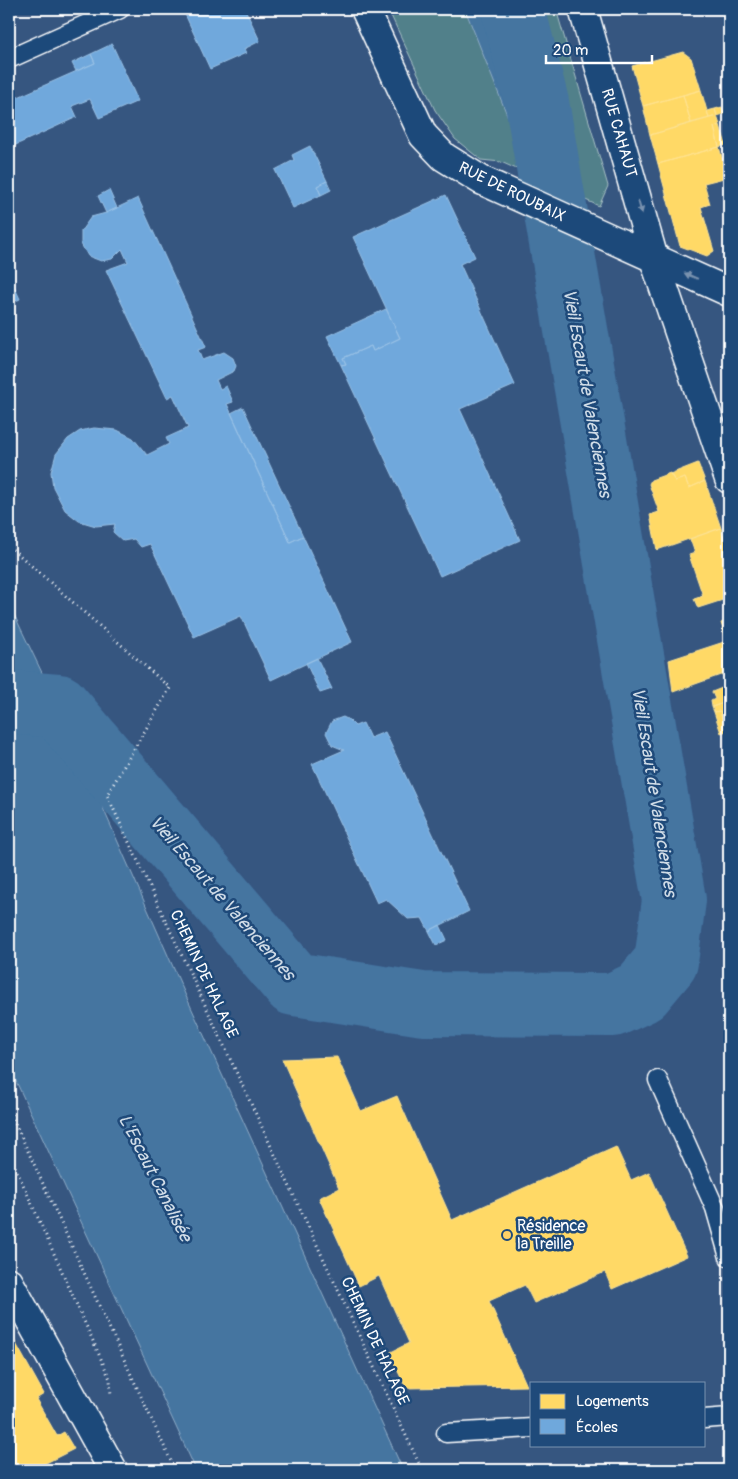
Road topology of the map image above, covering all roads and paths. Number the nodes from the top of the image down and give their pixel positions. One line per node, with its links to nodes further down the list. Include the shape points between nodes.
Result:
1 (120, 9): 4 (lane)
2 (365, 9): 5 (street, RUE DE ROUBAIX, via 423,135 444,157 481,180)
3 (582, 9): 5 (street, RUE CAHAUT, one-way to 5)
4 (9, 59)
5 (654, 258): 6 (street, RUE DE ROUBAIX, one-way to 5); 7 (street, RUE CAHAUT)
6 (729, 292)
7 (729, 479)
8 (9, 546): 21 (path, CHEMIN DE HALAGE, via 170,688 107,795)
9 (658, 1080): 12 (lane, via 715,1208)
10 (9, 1110): 20 (path)
11 (9, 1153): 14 (path, via 110,1379)
12 (729, 1257)
13 (9, 1282): 19 (street)
14 (111, 1398)
15 (729, 1417): 16 (lane)
16 (706, 1419)
17 (530, 1428): 18 (lane)
18 (446, 1433)
19 (113, 1470)
20 (175, 1470)
21 (422, 1470)

